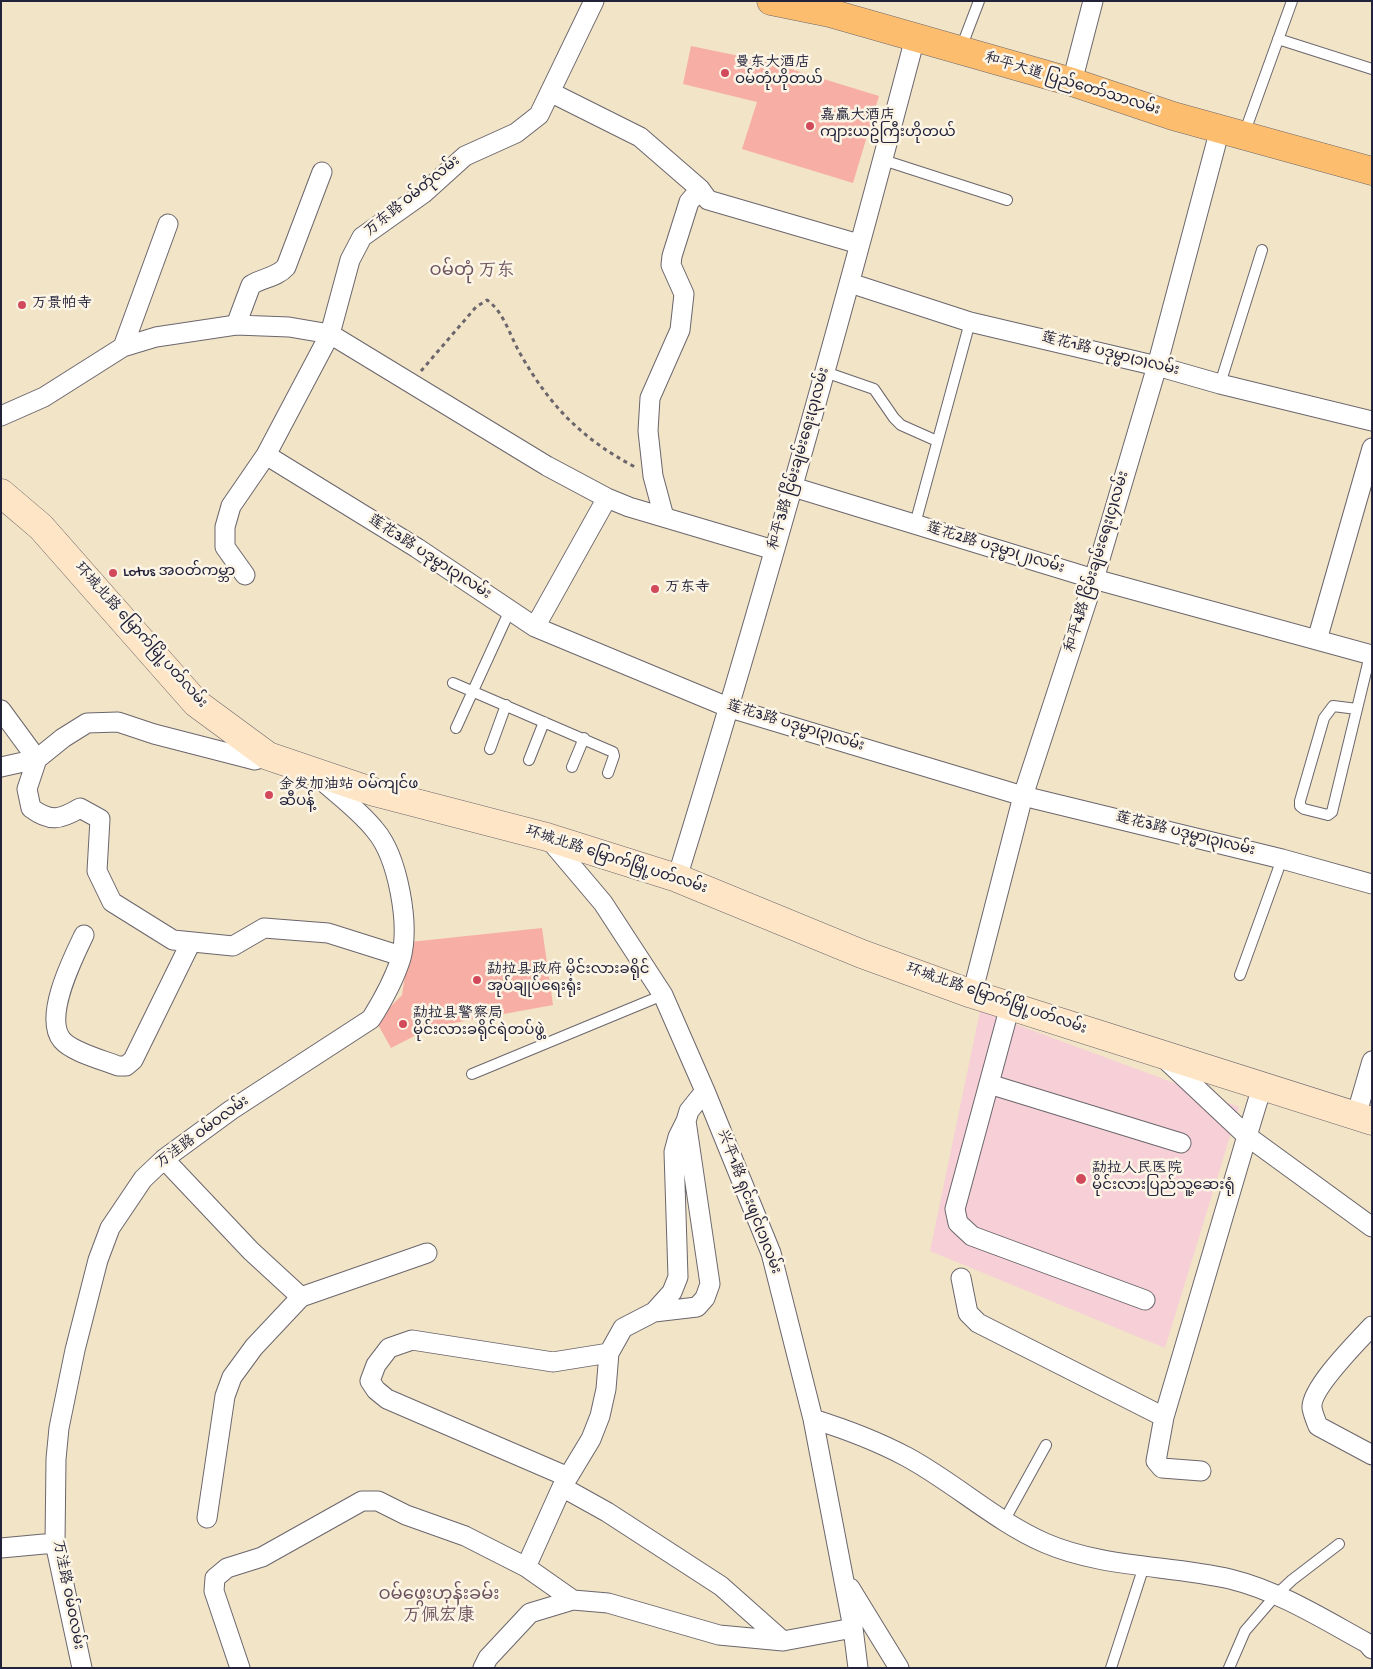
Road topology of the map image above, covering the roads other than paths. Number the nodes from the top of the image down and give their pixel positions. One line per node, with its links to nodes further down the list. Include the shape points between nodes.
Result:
1 (594, 1): 12 (street, 万东路 ဝမ်တုံလမ်း)
2 (771, 1): 6 (highway, 和平大道 ပြည်တော်သာလမ်း)
3 (979, 1): 9 (lane)
4 (1093, 1): 11 (street)
5 (1292, 1): 8 (lane)
6 (810, 5): 7 (highway, 和平大道 ပြည်တော်သာလမ်း)
7 (914, 38): 9 (highway, 和平大道 ပြည်တော်သာလမ်း); 14 (street, 和平3路 ငြိမ်းချမ်းရေး(၃)လမ်း)
8 (1278, 39): 10 (lane); 13 (lane)
9 (960, 52): 11 (highway, 和平大道 ပြည်တော်သာလမ်း)
10 (1372, 69)
11 (1072, 82): 13 (highway, 和平大道 ပြည်တော်သာလမ်း)
12 (550, 92): 17 (street, via 640,137); 25 (street, 万东路 ဝမ်တုံလမ်း, via 539,116 516,133 464,156 424,193 362,237 350,260)
13 (1232, 132): 15 (highway, 和平大道 ပြည်တော်သာလမ်း); 27 (street, 和平4路 ငြိမ်းချမ်းရေး(၄)လမ်း)
14 (883, 160): 18 (lane); 20 (street, 和平3路 ငြိမ်းချမ်းရေး(၃)လမ်း)
15 (1372, 171)
16 (322, 172): 24 (street, via 286,267 279,276 251,284)
17 (700, 189): 20 (street, via 708,200); 38 (street, via 689,202 672,256 671,266 684,294 680,330 650,398 648,430 653,476)
18 (1007, 200)
19 (168, 224): 26 (street)
20 (860, 244): 22 (street, 和平3路 ငြိမ်းချမ်းရေး(၃)လမ်း)
21 (1262, 250): 29 (lane)
22 (850, 283): 23 (street, 莲花1路 ပဒုမ္မာ(၁)လမ်း); 28 (street, 和平3路 ငြိမ်းချမ်းရေး(၃)လမ်း)
23 (970, 322): 27 (street, 莲花1路 ပဒုမ္မာ(၁)လမ်း); 32 (lane)
24 (236, 325): 25 (street, via 290,327); 26 (street, via 156,337)
25 (330, 334): 34 (street, 万东路 ဝမ်တုံလမ်း); 37 (street, via 547,466)
26 (123, 347): 30 (street, via 44,397)
27 (1157, 366): 29 (street, 莲花1路 ပဒုမ္မာ(၁)လမ်း); 42 (street, 和平4路 ငြိမ်းချမ်းရေး(၄)လမ်း)
28 (825, 372): 32 (lane, via 874,389 901,425); 35 (street, 和平3路 ငြိမ်းချမ်းရေး(၃)လမ်း)
29 (1220, 384): 31 (street, 莲花1路 ပဒုမ္မာ(၁)လမ်း)
30 (1, 416)
31 (1372, 421)
32 (938, 441): 39 (lane)
33 (1372, 448): 45 (street)
34 (266, 455): 41 (street, 万东路 ဝမ်တုံလမ်း, via 231,506 225,527 225,547); 43 (street, 莲花3路 ပဒုမ္မာ(၃)လမ်း)
35 (793, 486): 39 (street, 莲花2路 ပဒုမ္မာ(၂)လမ်း); 40 (street, 和平3路 ငြိမ်းချမ်းရေး(၃)လမ်း)
36 (1, 493): 57 (street, 环城北路 မြောက်မြို့ပတ်လမ်း, via 41,528 196,703)
37 (607, 498): 38 (street); 44 (street)
38 (664, 517): 40 (street)
39 (915, 524): 42 (street, 莲花2路 ပဒုမ္မာ(၂)လမ်း)
40 (774, 550): 50 (street, 和平3路 ငြိမ်းချမ်းရေး(၃)လမ်း)
41 (245, 576)
42 (1094, 579): 45 (street, 莲花2路 ပဒုမ္မာ(၂)လမ်း); 64 (street, 和平4路 ငြိမ်းချမ်းရေး(၄)လမ်း)
43 (510, 610): 44 (street, 莲花3路 ပဒုမ္မာ(၃)လမ်း); 48 (lane)
44 (535, 627): 50 (street, 莲花3路 ပဒုမ္မာ(၃)လမ်း)
45 (1317, 640): 46 (street, 莲花2路 ပဒုမ္မာ(၂)လမ်း)
46 (1371, 653): 51 (lane)
47 (454, 683): 48 (lane)
48 (472, 691): 49 (lane); 54 (lane)
49 (506, 706): 53 (lane); 56 (lane)
50 (730, 708): 64 (street, 莲花3路 ပဒုမ္မာ(၃)လမ်း); 67 (street, 和平3路 ငြိမ်းချမ်းရေး(၃)လမ်း)
51 (1356, 709): 51 (lane, via 1332,812 1328,815 1304,809 1300,801 1324,718 1333,706)
52 (1, 710): 58 (street)
53 (544, 722): 55 (lane); 59 (lane)
54 (456, 728)
55 (584, 738): 60 (lane); 63 (lane, via 613,752)
56 (490, 749)
57 (268, 756): 58 (street, via 255,760 118,722 87,723); 62 (street, 环城北路 မြောက်မြို့ပတ်လမ်း)
58 (37, 759): 61 (street); 70 (street, via 26,789 30,808 44,817 65,817 80,808 100,819 97,871 112,902 173,940)
59 (529, 760)
60 (572, 766)
61 (1, 767)
62 (308, 770): 65 (street, 环城北路 မြောက်မြို့ပတ်လမ်း, via 374,792); 71 (street, 万洼路 ဝမ်ဝလမ်း, via 358,812 386,847 402,901)
63 (608, 773)
64 (1023, 796): 66 (street, 莲花3路 ပဒုမ္မာ(၃)လမ်း); 73 (street, 和平4路 ငြိမ်းချမ်းရေး(၄)လမ်း)
65 (547, 837): 67 (street, 环城北路 မြောက်မြို့ပတ်လမ်း); 74 (street, 兴平1路 ရှင်းဖျင်(၁)လမ်း, via 603,903)
66 (1282, 859): 68 (street, 莲花3路 ပဒုမ္မာ(၃)လမ်း); 72 (lane)
67 (677, 878): 73 (street, 环城北路 မြောက်မြို့ပတ်လမ်း, via 862,954)
68 (1372, 884)
69 (84, 935): 70 (street, via 64,979 55,1025 62,1040 72,1048 118,1066 126,1066 133,1060)
70 (191, 942): 71 (street, via 233,946 264,928 328,933)
71 (401, 956): 86 (street, 万洼路 ဝမ်ဝလမ်း, via 371,1019 231,1110)
72 (1240, 975)
73 (972, 994): 75 (street, 环城北路 မြောက်မြို့ပတ်လမ်း)
74 (662, 995): 78 (lane); 81 (street, 兴平1路 ရှင်းဖျင်(၁)လမ်း)
75 (1010, 1006): 76 (street, 环城北路 မြောက်မြို့ပတ်လမ်း); 79 (street)
76 (1159, 1054): 80 (street, 环城北路 မြောက်မြို့ပတ်လမ်း); 84 (street)
77 (1372, 1061): 82 (street)
78 (472, 1074)
79 (989, 1084): 85 (street); 91 (street, via 955,1209 958,1223 972,1236)
80 (1262, 1087): 82 (street, 环城北路 မြောက်မြို့ပတ်လမ်း); 84 (street)
81 (705, 1091): 83 (street, via 689,1111); 96 (street, 兴平1路 ရှင်းဖျင်(၁)လမ်း, via 771,1253)
82 (1364, 1119)
83 (686, 1121): 92 (street, via 674,1152 678,1277 672,1292); 92 (street, via 710,1284 705,1298 697,1307)
84 (1247, 1136): 87 (street); 95 (street)
85 (1181, 1143)
86 (164, 1159): 90 (street); 103 (street, 万洼路 ဝမ်ဝလမ်း, via 129,1197 110,1228 98,1260 59,1428)
87 (1372, 1227)
88 (427, 1253): 90 (street)
89 (961, 1278): 95 (street, via 968,1313 978,1323)
90 (301, 1297): 101 (street, via 254,1346 232,1376 225,1396)
91 (1145, 1300)
92 (654, 1312): 94 (street, via 623,1328)
93 (1372, 1326): 98 (street, via 1332,1370 1317,1391 1312,1406 1318,1426)
94 (609, 1353): 100 (street, via 600,1416); 100 (street, via 553,1362 412,1340 389,1348 376,1365 370,1382 388,1399)
95 (1164, 1417): 99 (street, via 1156,1461 1162,1468)
96 (812, 1419): 102 (street, via 847,1429 908,1458); 108 (street, 兴平1路 ရှင်းဖျင်(၁)လမ်း)
97 (1046, 1445): 102 (lane)
98 (1372, 1454)
99 (1201, 1471)
100 (565, 1482): 107 (street); 112 (street, via 721,1586)
101 (207, 1518)
102 (1004, 1522): 106 (street, via 1046,1543 1098,1559)
103 (55, 1544): 105 (street); 114 (street, 万洼路 ဝမ်ဝလမ်း)
104 (1339, 1544): 109 (lane)
105 (1, 1548)
106 (1144, 1566): 109 (street, via 1231,1580); 119 (lane)
107 (526, 1567): 110 (street); 115 (street, via 466,1536 406,1515 378,1501 362,1501 262,1557 227,1568 216,1578 214,1590)
108 (842, 1575): 111 (street, 兴平1路 ရှင်းဖျင်(၁)လမ်း); 118 (street)
109 (1276, 1595): 113 (street, via 1367,1643); 120 (lane, via 1245,1632)
110 (573, 1600): 112 (street, via 608,1603 719,1635); 116 (street, via 530,1613 488,1658)
111 (853, 1628): 112 (street); 117 (street, 兴平1路 ရှင်းဖျင်(၁)လမ်း)
112 (783, 1641)
113 (1372, 1649)
114 (82, 1668)
115 (240, 1668)
116 (483, 1668)
117 (858, 1668)
118 (899, 1668)
119 (1111, 1668)
120 (1229, 1668)

